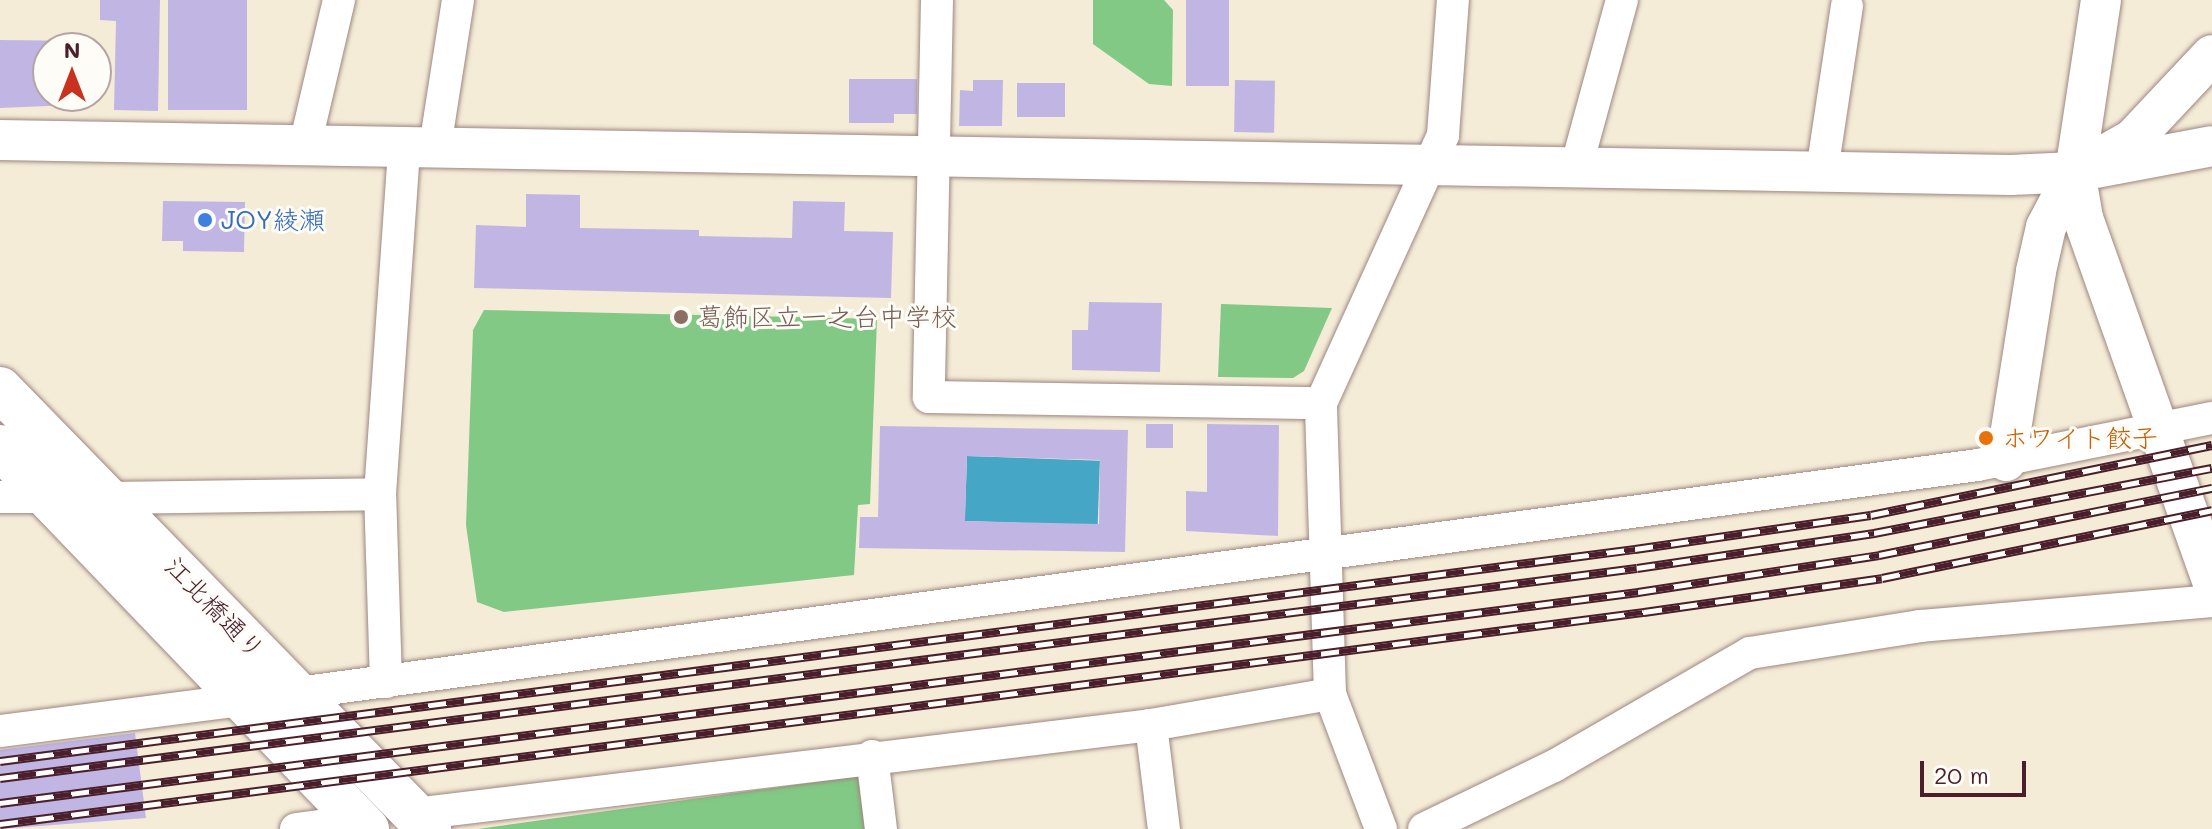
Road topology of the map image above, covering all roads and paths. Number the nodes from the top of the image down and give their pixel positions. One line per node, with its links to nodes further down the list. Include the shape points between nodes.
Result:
1 (339, 0): 10 (street)
2 (458, 0): 12 (street)
3 (937, 0): 13 (street)
4 (1453, 0): 14 (street, via 1443,135)
5 (1622, 0): 15 (street)
6 (2101, 0): 17 (street)
7 (1847, 6): 16 (street)
8 (2212, 55): 17 (street, via 2133,139)
9 (0, 140): 10 (street)
10 (305, 145): 12 (street)
11 (2212, 146): 17 (street)
12 (420, 147): 13 (street); 24 (street)
13 (935, 157): 14 (street); 19 (street, via 929,397)
14 (1430, 164): 15 (street); 19 (street)
15 (1576, 168): 16 (street)
16 (1822, 171): 17 (street)
17 (2075, 172): 21 (street, via 2083,218); 23 (street, via 2043,241)
18 (0, 389): 27 (main road, 江北橋通り)
19 (1321, 403): 28 (street)
20 (2212, 418): 21 (street)
21 (2160, 433): 23 (street); 29 (street)
22 (0, 447): 26 (main road, 江北橋通り)
23 (2006, 461): 28 (street)
24 (380, 494): 27 (street); 31 (street)
25 (0, 497): 26 (street)
26 (51, 497): 34 (main road, 江北橋通り)
27 (109, 498): 32 (main road, 江北橋通り)
28 (1320, 558): 31 (street); 33 (street)
29 (2212, 581)
30 (2212, 601): 44 (street, via 1920,626 1750,653 1554,766)
31 (386, 682): 32 (street)
32 (298, 693): 38 (main road, 江北橋通り)
33 (1330, 694): 35 (street); 43 (street)
34 (242, 700): 36 (street); 39 (main road, 江北橋通り)
35 (1151, 725): 37 (street); 42 (street)
36 (0, 731)
37 (872, 756): 38 (street); 41 (street)
38 (422, 822)
39 (363, 825): 40 (street)
40 (296, 829)
41 (881, 829)
42 (1164, 829)
43 (1381, 829)
44 (1424, 829)

